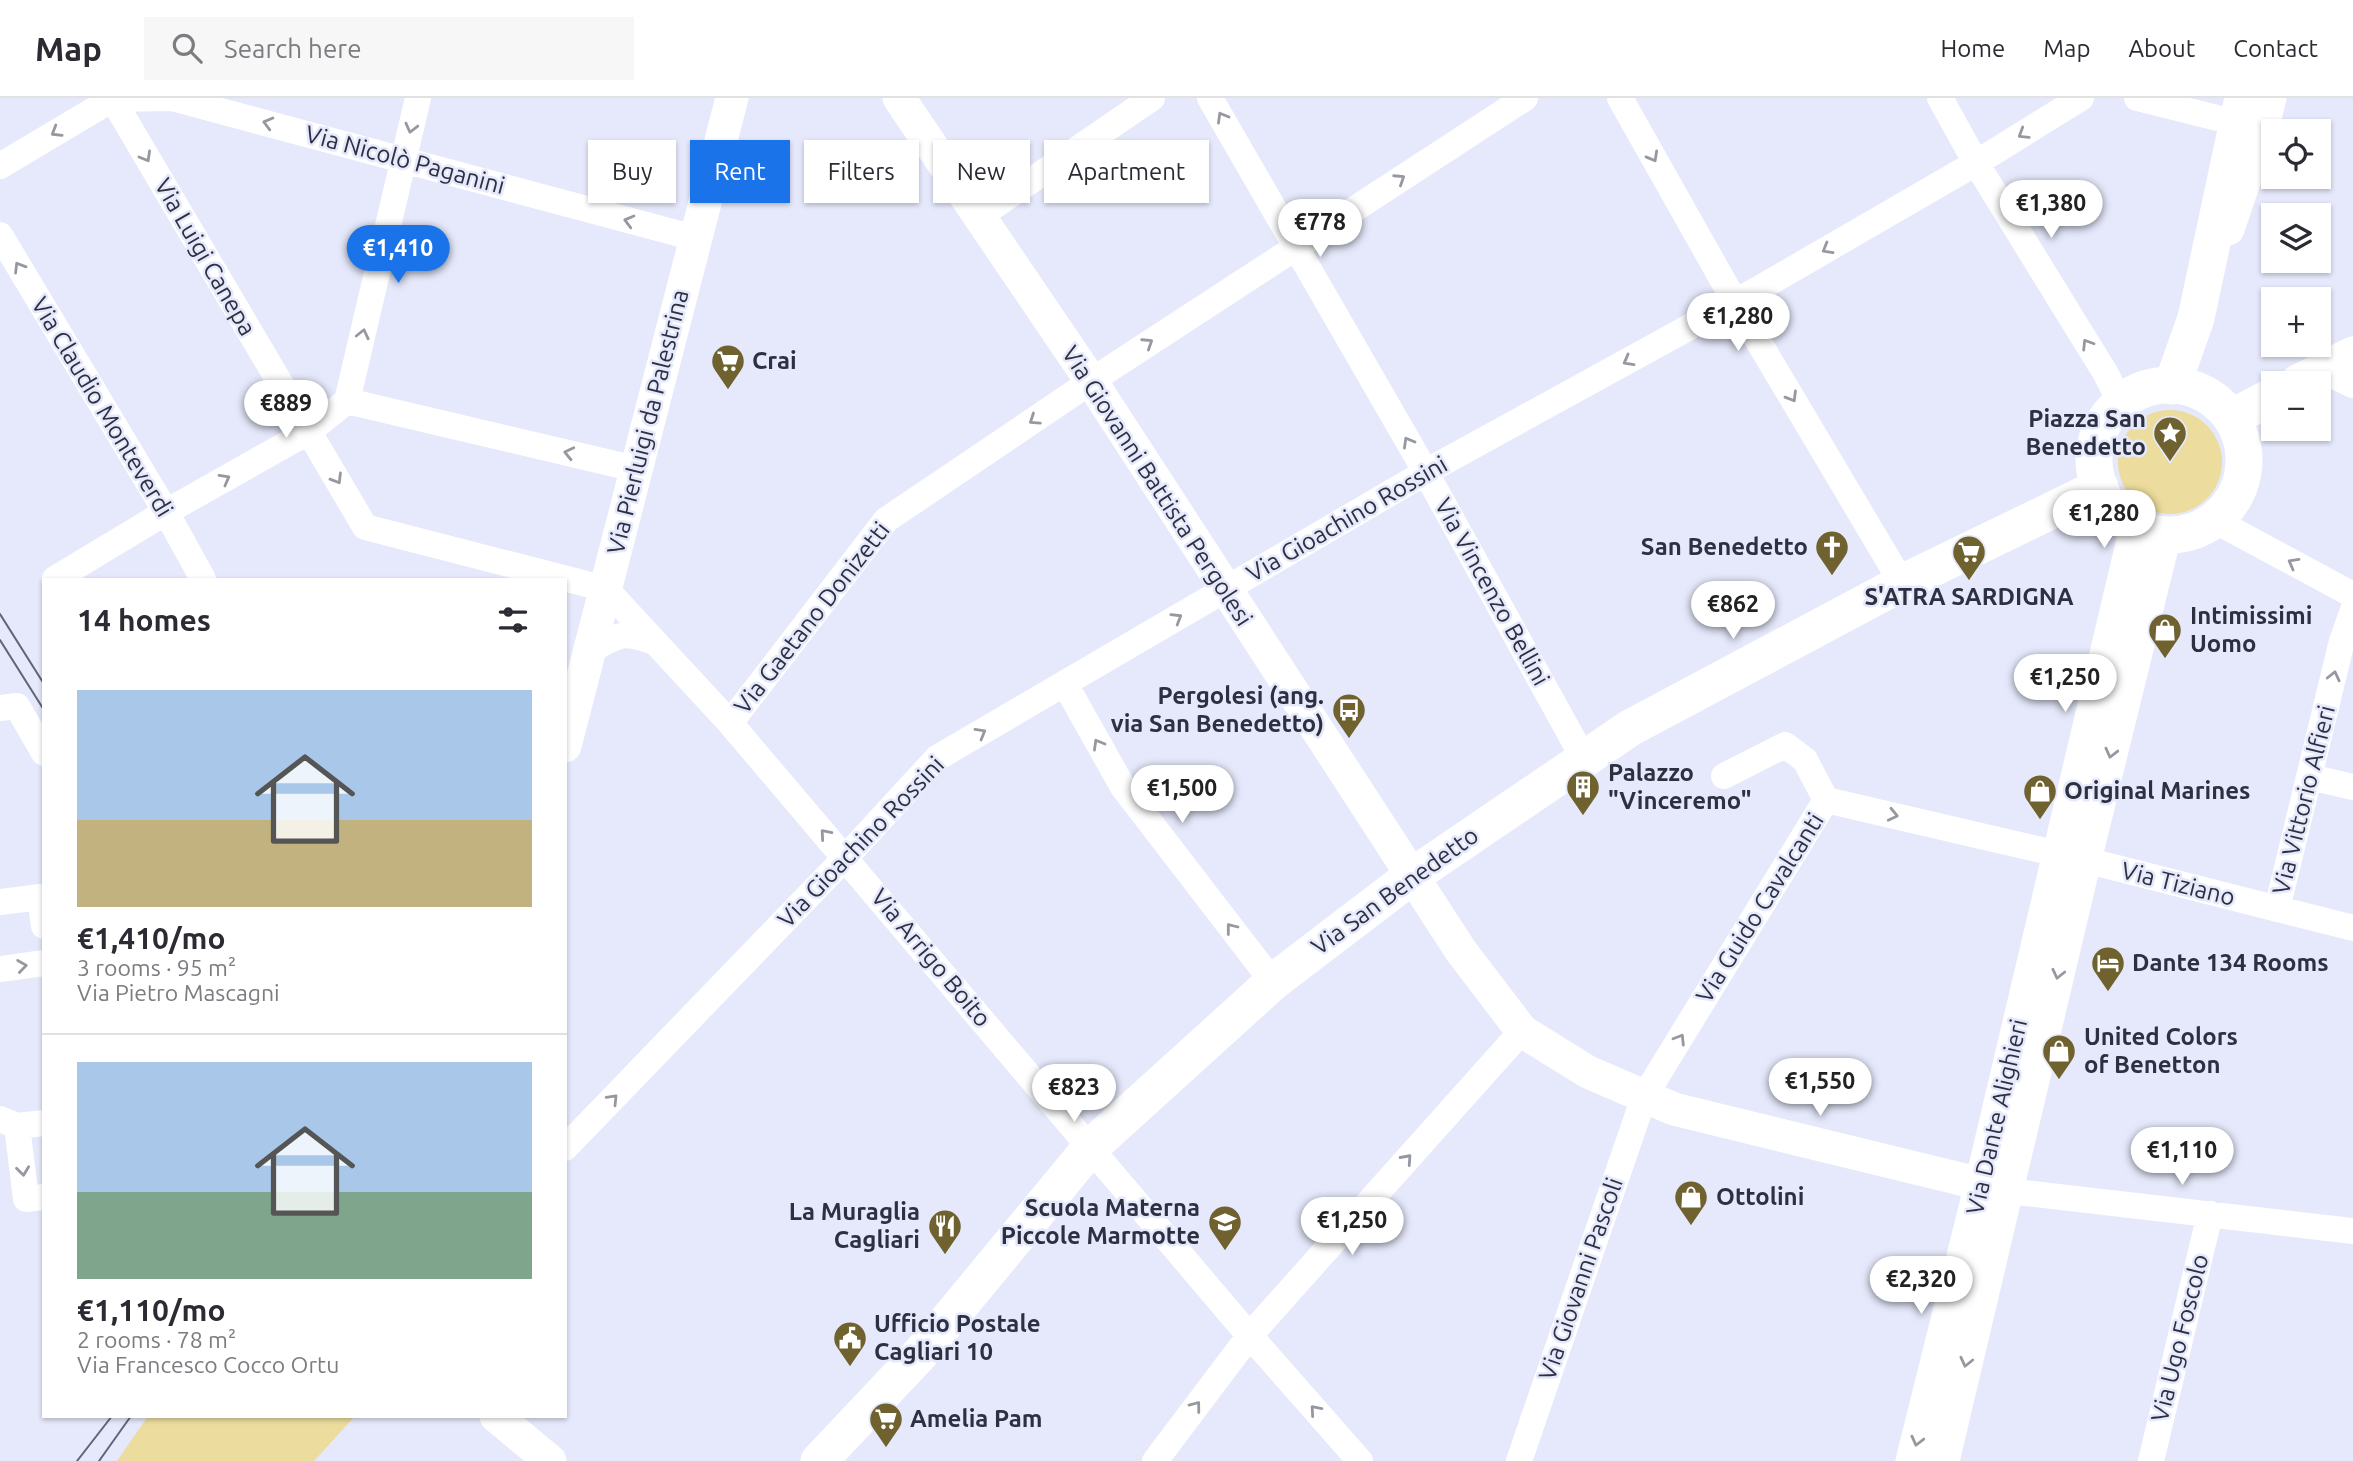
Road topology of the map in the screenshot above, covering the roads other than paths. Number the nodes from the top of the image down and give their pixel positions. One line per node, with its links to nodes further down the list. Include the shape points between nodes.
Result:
1 (113, 98): 14 (street, Via Nicolò Paganini, one-way to 1, via 172,98); 16 (street, one-way to 16); 29 (street, Via Luigi Canepa, one-way to 29)
2 (418, 98): 14 (street, one-way to 14)
3 (732, 98): 19 (street, Via Pierluigi da Palestrina)
4 (899, 98): 17 (street, Via Giovanni Battista Pergolesi)
5 (1152, 98): 17 (street)
6 (1210, 98): 20 (street, Via Vincenzo Bellini, one-way to 6)
7 (1525, 98): 20 (street, Via Gaetano Donizetti, one-way to 7)
8 (1619, 98): 21 (street, one-way to 21)
9 (1940, 98): 15 (street)
10 (2081, 98): 15 (street, Via Gioachino Rossini, one-way to 15)
11 (2137, 98): 13 (street)
12 (2270, 98): 22 (street)
13 (2240, 111): 22 (main road)
14 (403, 159): 19 (street, Via Nicolò Paganini, one-way to 14); 25 (street, one-way to 14)
15 (1976, 163): 21 (street, Via Gioachino Rossini, one-way to 21); 27 (street, one-way to 15)
16 (0, 166)
17 (978, 217): 23 (street, Via Giovanni Battista Pergolesi)
18 (0, 235): 33 (street, Via Claudio Monteverdi, one-way to 18)
19 (695, 239): 30 (street, Via Pierluigi da Palestrina)
20 (1296, 246): 23 (street, Via Gaetano Donizetti, one-way to 20); 31 (street, Via Vincenzo Bellini, one-way to 20)
21 (1735, 302): 31 (street, Via Gioachino Rossini, one-way to 31); 40 (street, one-way to 40)
22 (2196, 318): 24 (main road)
23 (1091, 381): 42 (street, Via Giovanni Battista Pergolesi); 49 (street, Via Gaetano Donizetti, one-way to 49, via 886,520)
24 (2172, 386): 27 (main road, via 2146,390); 28 (main road, via 2200,392)
25 (347, 401): 29 (street); 30 (street, one-way to 25)
26 (2261, 402): 28 (main road)
27 (2121, 404): 32 (main road, via 2106,421 2097,442 2095,465)
28 (2231, 418): 34 (main road, via 2242,445 2243,473 2234,499)
29 (308, 432): 33 (street, one-way to 29); 38 (street, Via Luigi Canepa, one-way to 38, via 365,527)
30 (636, 469): 41 (street, Via Pierluigi da Palestrina)
31 (1426, 472): 42 (street, Via Gioachino Rossini); 52 (street, Via Vincenzo Bellini)
32 (2100, 487): 35 (main road, via 2116,513); 40 (main road, Via San Benedetto)
33 (166, 512): 36 (street); 37 (street, Via Claudio Monteverdi)
34 (2214, 520): 35 (main road, via 2188,532); 43 (street, one-way to 34)
35 (2151, 531): 58 (street, Via Dante Alighieri, one-way to 58)
36 (57, 578)
37 (202, 578)
38 (563, 578)
39 (567, 579): 41 (street, Via Luigi Canepa, one-way to 41)
40 (1902, 583): 52 (main road, Via San Benedetto, via 1630,728)
41 (606, 589): 45 (street, Via Arrigo Boito); 46 (street, Via Pierluigi da Palestrina)
42 (1224, 590): 47 (street, Via Gioachino Rossini, one-way to 42); 59 (street, Via Giovanni Battista Pergolesi)
43 (2353, 595)
44 (2353, 610): 54 (street, Via Vittorio Alfieri, one-way to 44)
45 (657, 644): 46 (street, via 620,634); 49 (street, Via Arrigo Boito)
46 (590, 651): 50 (street, Via Pierluigi da Palestrina)
47 (1065, 684): 57 (street, Via Gioachino Rossini, one-way to 47, via 937,758); 66 (street, one-way to 47, via 1123,787)
48 (8, 707): 51 (street)
49 (730, 723): 57 (street, Via Arrigo Boito, one-way to 49)
50 (567, 738)
51 (42, 750)
52 (1584, 759): 59 (main road, Via San Benedetto)
53 (1724, 776): 56 (street, Via Guido Cavalcanti, via 1785,745 1805,760)
54 (2310, 777): 55 (street); 62 (street, Via Vittorio Alfieri)
55 (2353, 787)
56 (1826, 800): 58 (street, Via Tiziano, one-way to 58); 68 (street, Via Guido Cavalcanti, one-way to 56)
57 (846, 857): 71 (street, Via Gioachino Rossini, one-way to 57); 72 (street, Via Arrigo Boito)
58 (2071, 857): 62 (street, Via Tiziano); 73 (street, Via Dante Alighieri, one-way to 73)
59 (1413, 875): 66 (main road, Via San Benedetto); 67 (street, Via Giovanni Battista Pergolesi, via 1461,951)
60 (42, 896): 61 (street)
61 (0, 902)
62 (2277, 909): 63 (street, Via Tiziano)
63 (2353, 928)
64 (42, 963): 65 (street, one-way to 64)
65 (0, 969)
66 (1273, 982): 72 (main road, Via San Benedetto)
67 (1522, 1031): 68 (street, via 1588,1073); 77 (street, one-way to 67)
68 (1644, 1097): 73 (street, via 1734,1126); 83 (street, Via Giovanni Pascoli)
69 (42, 1122): 70 (street)
70 (9, 1123): 74 (street, one-way to 74, via 26,1199)
71 (567, 1146)
72 (1091, 1147): 77 (street, Via Arrigo Boito); 80 (main road, Via San Benedetto, via 920,1353)
73 (1994, 1187): 75 (street); 84 (street, Via Dante Alighieri, one-way to 84); 85 (street, Via Dante Alighieri, one-way to 85)
74 (42, 1197)
75 (2210, 1214): 76 (street); 86 (street, Via Ugo Foscolo)
76 (2353, 1231)
77 (1250, 1335): 81 (street, one-way to 77); 82 (street, Via Arrigo Boito, one-way to 77)
78 (498, 1418): 79 (street)
79 (550, 1461)
80 (819, 1461)
81 (1155, 1461)
82 (1360, 1461)
83 (1519, 1461)
84 (1912, 1461)
85 (1942, 1461)
86 (2151, 1461)

